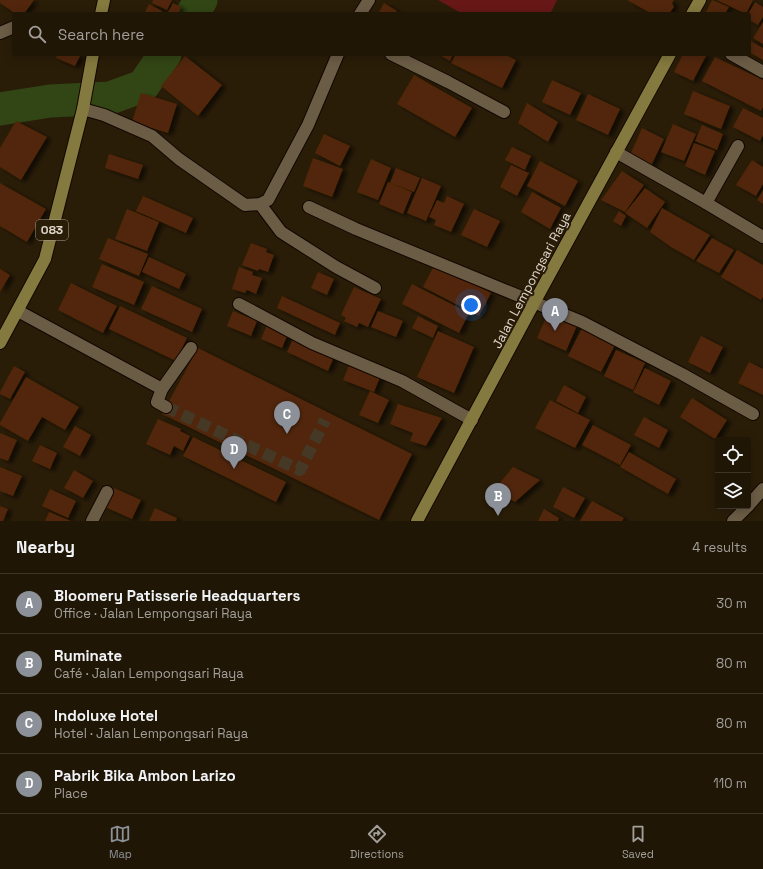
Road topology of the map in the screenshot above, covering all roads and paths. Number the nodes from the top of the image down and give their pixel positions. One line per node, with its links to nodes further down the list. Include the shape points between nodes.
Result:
1 (104, 0): 4 (main road)
2 (369, 0): 5 (street)
3 (700, 0): 6 (main road)
4 (101, 12)
5 (361, 12)
6 (693, 12)
7 (12, 28): 8 (street)
8 (0, 33)
9 (93, 56): 15 (main road, 083)
10 (337, 56): 20 (street, via 308,125 268,200)
11 (394, 56): 16 (street)
12 (669, 56): 18 (main road, Jalan Lempongsari Raya)
13 (735, 56): 14 (street)
14 (763, 72)
15 (84, 102): 20 (street, via 104,115 152,136 179,159 245,205); 26 (main road, 083, via 45,259)
16 (504, 112)
17 (738, 146): 19 (street)
18 (616, 152): 19 (street); 24 (main road, Jalan Lempongsari Raya)
19 (706, 203): 22 (street)
20 (260, 204): 23 (street, via 281,232 336,268)
21 (309, 207): 24 (street)
22 (763, 237)
23 (375, 288)
24 (534, 303): 31 (street, via 582,322); 32 (main road, Jalan Lempongsari Raya)
25 (239, 304): 32 (street, via 312,343 402,381)
26 (18, 311): 27 (main road, 083); 29 (street)
27 (0, 343)
28 (191, 348): 29 (street)
29 (162, 389): 30 (street, via 157,402)
30 (166, 407)
31 (753, 414)
32 (472, 420): 38 (main road, Jalan Lempongsari Raya)
33 (107, 492): 37 (street)
34 (762, 492): 35 (street)
35 (751, 503)
36 (745, 509): 39 (street)
37 (92, 521)
38 (417, 521)
39 (733, 521)

